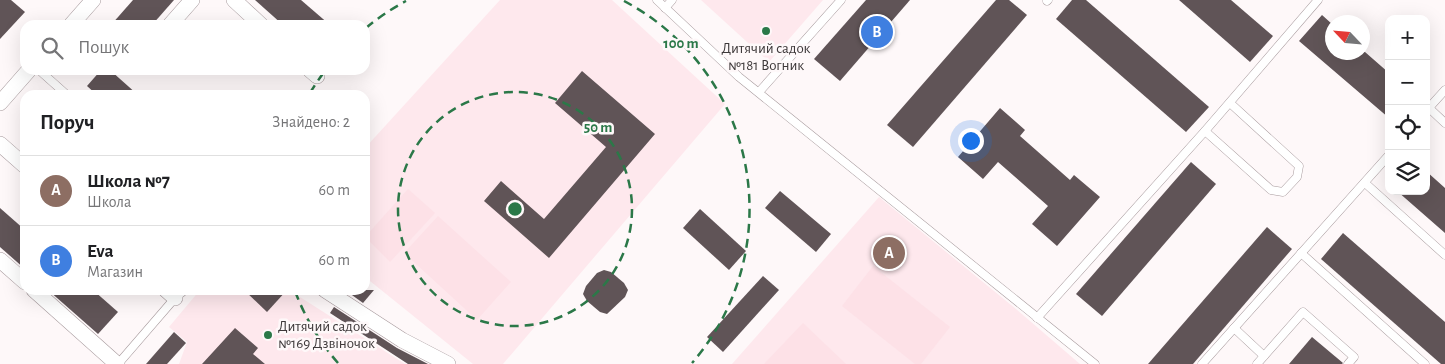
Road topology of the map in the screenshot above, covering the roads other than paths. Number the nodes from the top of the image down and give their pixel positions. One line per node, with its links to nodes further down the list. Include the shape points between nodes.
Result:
1 (192, 0): 10 (street)
2 (234, 0): 11 (street)
3 (657, 0): 8 (lane)
4 (672, 0): 8 (lane)
5 (841, 0): 16 (lane)
6 (1318, 0): 18 (lane)
7 (85, 3): 9 (street)
8 (665, 8): 16 (lane)
9 (77, 20)
10 (174, 20)
11 (256, 20)
12 (25, 75): 17 (street)
13 (45, 75): 14 (lane)
14 (61, 90)
15 (1445, 90): 19 (lane)
16 (759, 92): 34 (lane)
17 (0, 103)
18 (1230, 103): 22 (lane); 22 (lane, via 1299,166 1297,177 1283,192 1271,190)
19 (1430, 107)
20 (1430, 112): 21 (lane)
21 (1445, 123)
22 (1205, 131): 34 (lane)
23 (0, 144): 25 (street)
24 (1385, 160): 26 (lane)
25 (20, 162)
26 (1365, 183): 27 (lane); 28 (lane)
27 (1301, 254): 35 (lane); 43 (lane)
28 (1445, 255)
29 (0, 260): 30 (street)
30 (20, 278)
31 (40, 295): 37 (street)
32 (173, 295): 37 (lane)
33 (333, 295): 38 (street, via 402,340)
34 (1037, 318): 39 (lane)
35 (1234, 328): 36 (lane); 40 (lane)
36 (1264, 356): 41 (lane); 42 (lane, via 1303,312 1354,357)
37 (117, 364)
38 (448, 364)
39 (1096, 364)
40 (1202, 364)
41 (1257, 364)
42 (1348, 364)
43 (1425, 364)

